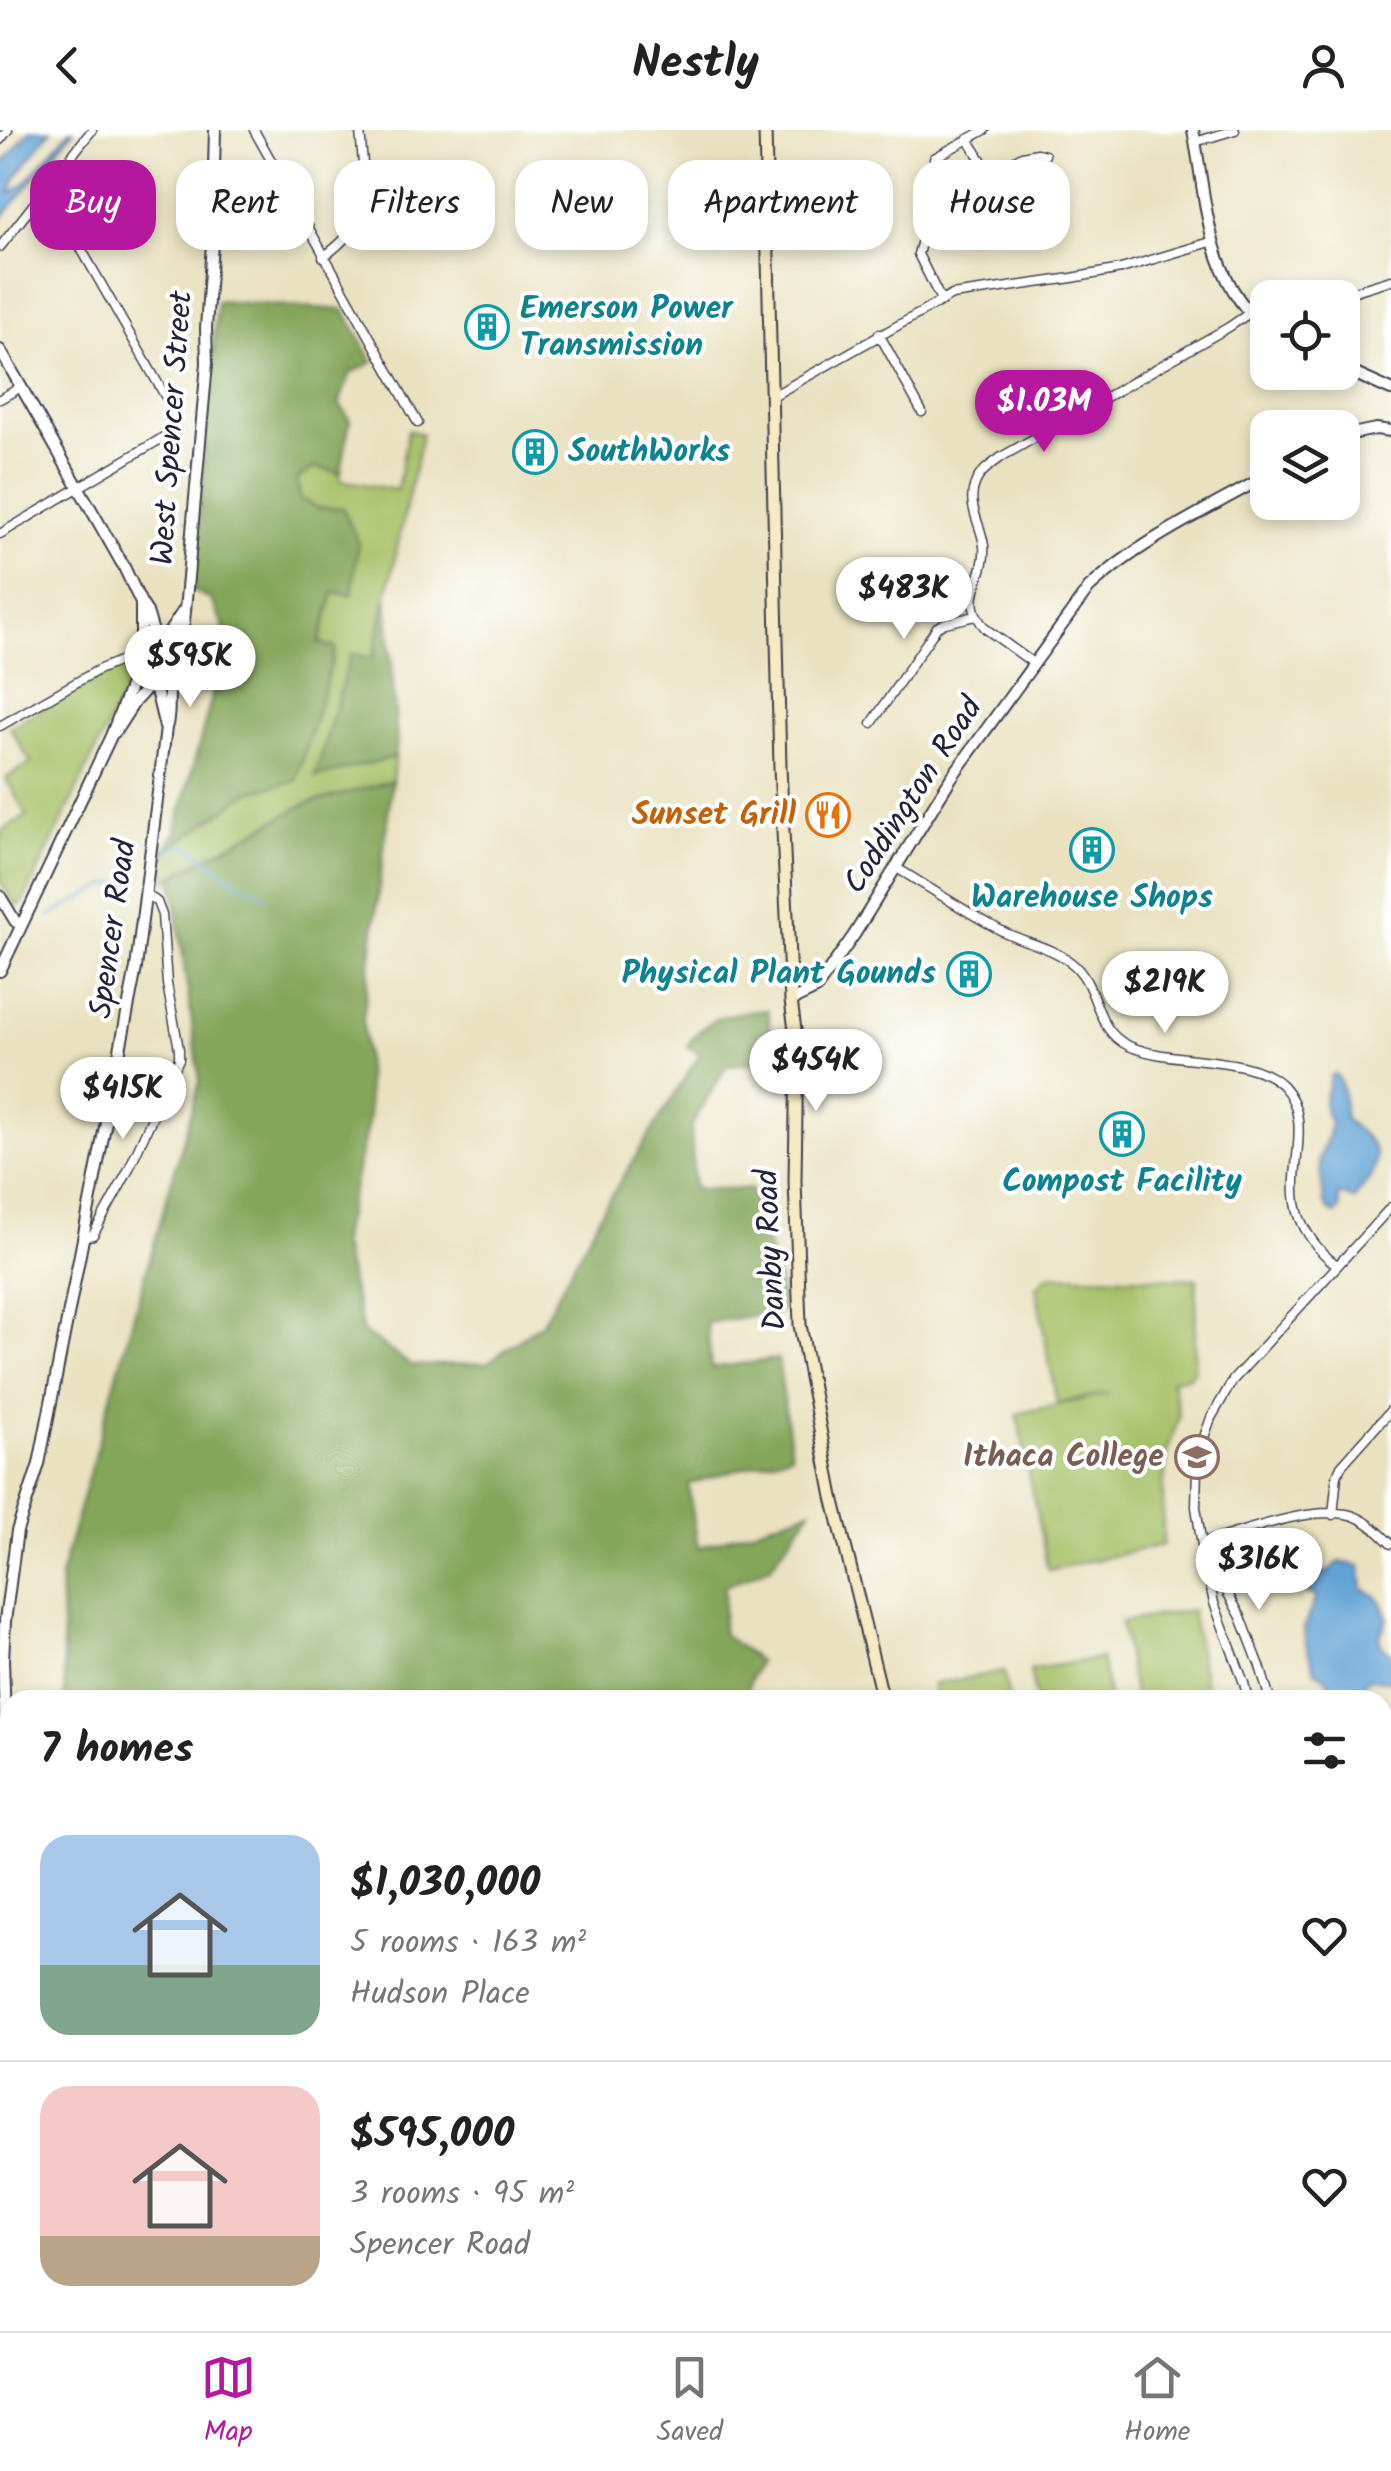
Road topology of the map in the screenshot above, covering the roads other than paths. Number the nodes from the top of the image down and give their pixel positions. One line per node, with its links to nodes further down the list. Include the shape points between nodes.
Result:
1 (8, 130): 11 (street)
2 (92, 130): 14 (street)
3 (216, 130): 42 (street, West Spencer Street, via 208,363)
4 (254, 130): 22 (street)
5 (360, 130): 22 (street, via 364,188 358,222)
6 (765, 130): 32 (main road, Danby Road)
7 (985, 130): 10 (street)
8 (1235, 130): 9 (street)
9 (1194, 136): 18 (street)
10 (968, 139): 13 (street); 15 (street)
11 (0, 140)
12 (1045, 155): 16 (street)
13 (934, 158)
14 (70, 160)
15 (981, 160)
16 (1015, 160)
17 (30, 211): 19 (street)
18 (1214, 242): 25 (street, via 1121,268); 26 (street, via 1228,285)
19 (0, 247)
20 (81, 250): 39 (street, via 174,422 160,440)
21 (919, 250): 25 (street)
22 (323, 257): 35 (street)
23 (1391, 280): 24 (street)
24 (1360, 289)
25 (942, 300): 27 (street)
26 (1248, 314): 43 (street, via 982,472 972,492 984,554 972,596)
27 (879, 334): 32 (street); 34 (street)
28 (0, 350): 30 (street)
29 (1360, 376): 31 (street)
30 (21, 387): 33 (street); 39 (street)
31 (1391, 390)
32 (771, 396): 61 (main road, Danby Road)
33 (0, 399)
34 (922, 412)
35 (418, 423)
36 (1391, 431): 37 (street)
37 (1360, 432)
38 (1250, 485): 48 (street, Coddington Road, via 1101,577)
39 (78, 488): 40 (street); 41 (street)
40 (0, 534)
41 (140, 603): 44 (street); 45 (street)
42 (184, 610): 44 (street, West Spencer Street); 46 (street, West Spencer Street)
43 (976, 616): 48 (street); 52 (street, via 937,628)
44 (159, 643): 45 (street); 46 (street)
45 (141, 645): 47 (street)
46 (176, 654): 50 (street, West Spencer Street)
47 (130, 659): 49 (street); 53 (street)
48 (1033, 663): 56 (street, Coddington Road)
49 (133, 679): 51 (street); 55 (street)
50 (170, 682): 51 (street); 54 (street, Spencer Road)
51 (151, 690): 54 (street, Spencer Road); 55 (street, via 135,701)
52 (872, 723)
53 (0, 726)
54 (166, 728): 57 (street, Spencer Road)
55 (112, 736): 59 (street)
56 (895, 867): 61 (street, Coddington Road, via 816,989); 64 (street, via 1003,932 1063,957 1084,977 1104,1026 1120,1042 1149,1053 1251,1068 1281,1084 1298,1116 1298,1211)
57 (146, 894): 63 (street, Spencer Road); 63 (street, via 162,915 179,1059 100,1224)
58 (0, 896): 59 (street)
59 (21, 925): 60 (street)
60 (0, 971)
61 (791, 1000): 70 (main road, Danby Road, via 800,1325)
62 (1391, 1206): 64 (street)
63 (82, 1237): 69 (street, Spencer Road, via 39,1464 15,1546)
64 (1337, 1266): 67 (street, via 1247,1362 1212,1418 1197,1467)
65 (1391, 1410): 66 (street, via 1341,1466)
66 (1333, 1515): 67 (street, via 1299,1517); 68 (street, via 1360,1519)
67 (1202, 1543): 71 (street, via 1214,1602); 72 (street, via 1241,1617)
68 (1391, 1544)
69 (4, 1690)
70 (881, 1690)
71 (1246, 1690)
72 (1267, 1690)

